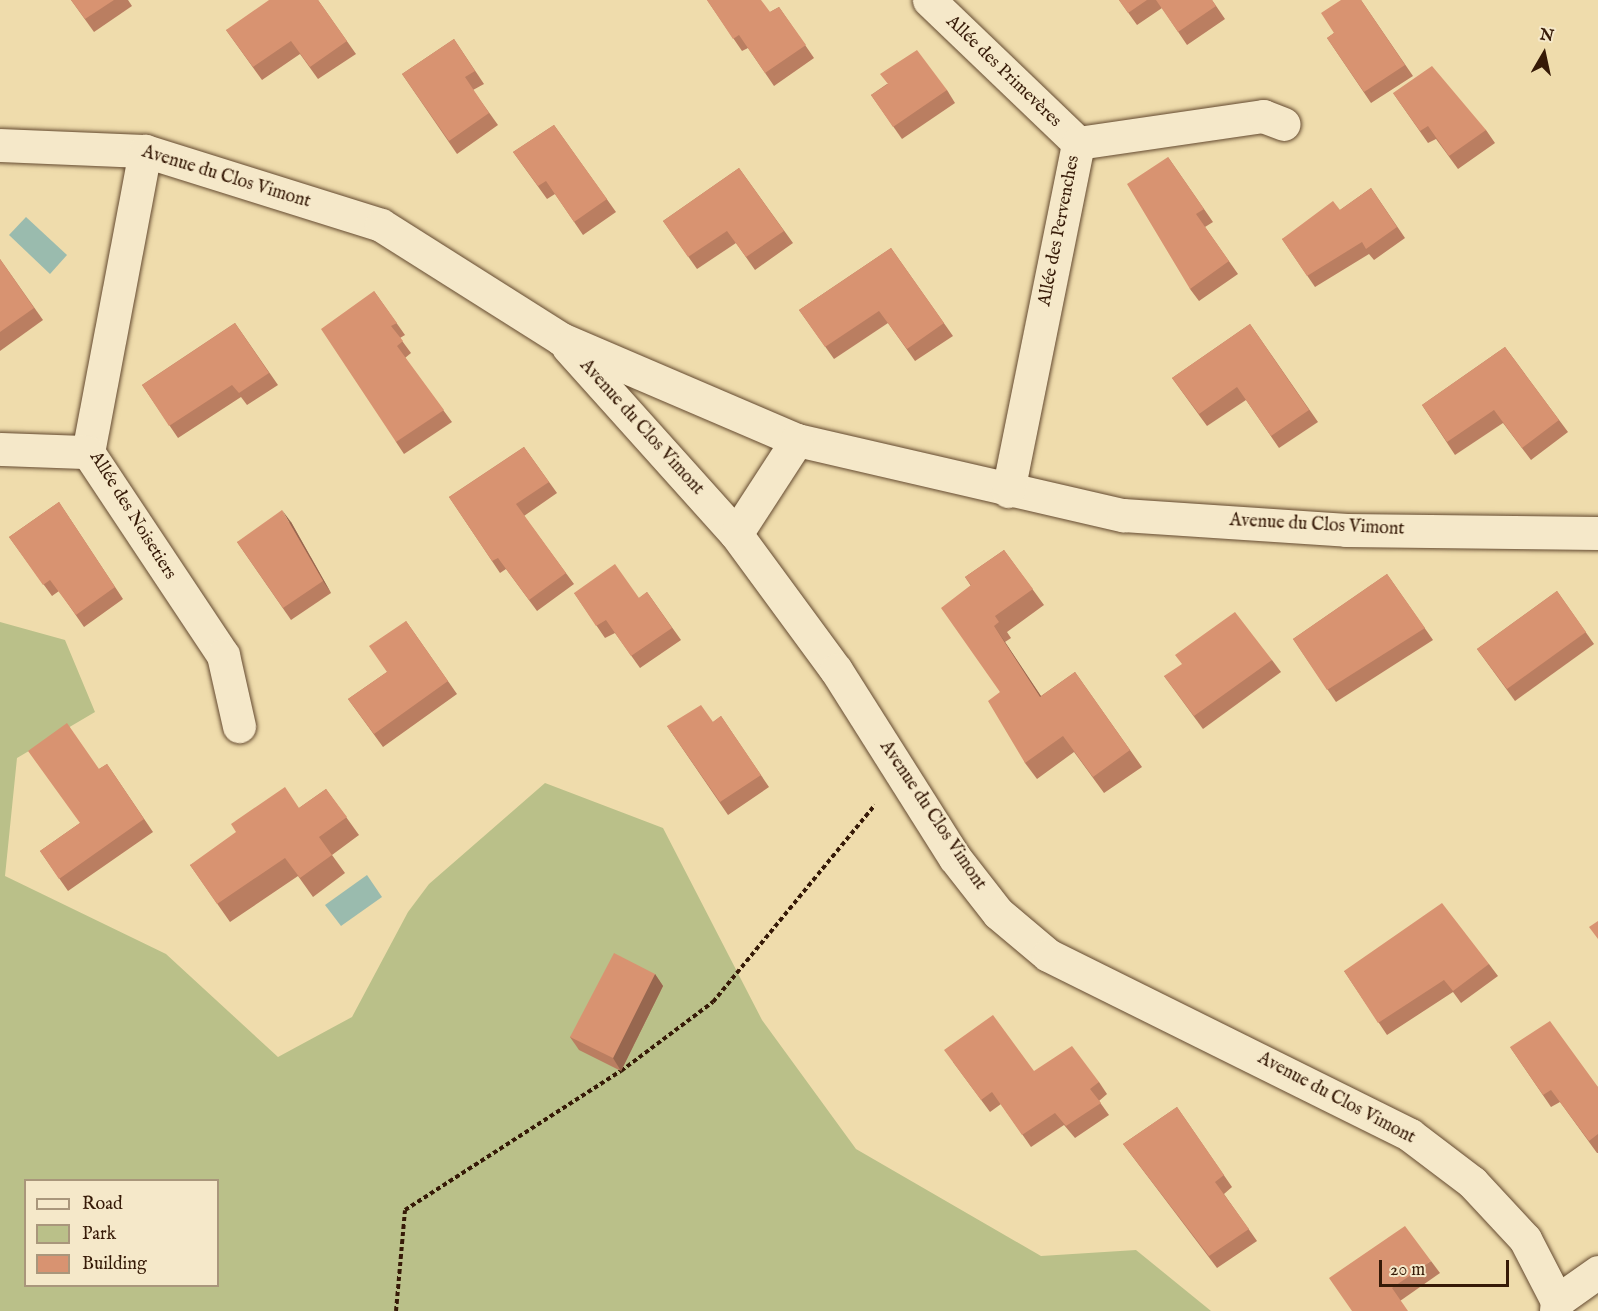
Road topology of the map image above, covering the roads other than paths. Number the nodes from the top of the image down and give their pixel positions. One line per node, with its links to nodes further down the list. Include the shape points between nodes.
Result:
1 (929, 0): 3 (street, Allée des Primevères)
2 (1284, 124): 3 (street, Allée des Pervenches, via 1263,116)
3 (1078, 143): 10 (street, Allée des Pervenches)
4 (0, 145): 5 (street, Avenue du Clos Vimont)
5 (144, 151): 6 (street, Avenue du Clos Vimont, via 381,225); 9 (street, Allée des Noisetiers)
6 (561, 339): 7 (street, Avenue du Clos Vimont); 12 (street, Avenue du Clos Vimont)
7 (797, 440): 10 (street, Avenue du Clos Vimont); 12 (street)
8 (0, 449): 9 (street)
9 (88, 452): 13 (street, Allée des Noisetiers, via 223,655)
10 (1008, 491): 11 (street, Avenue du Clos Vimont, via 1135,516 1346,530)
11 (1598, 533)
12 (735, 534): 15 (street, Avenue du Clos Vimont, via 836,670 998,913 1048,955 1410,1136 1472,1182 1525,1239)
13 (239, 726)
14 (1598, 1272): 15 (street)
15 (1556, 1306)

